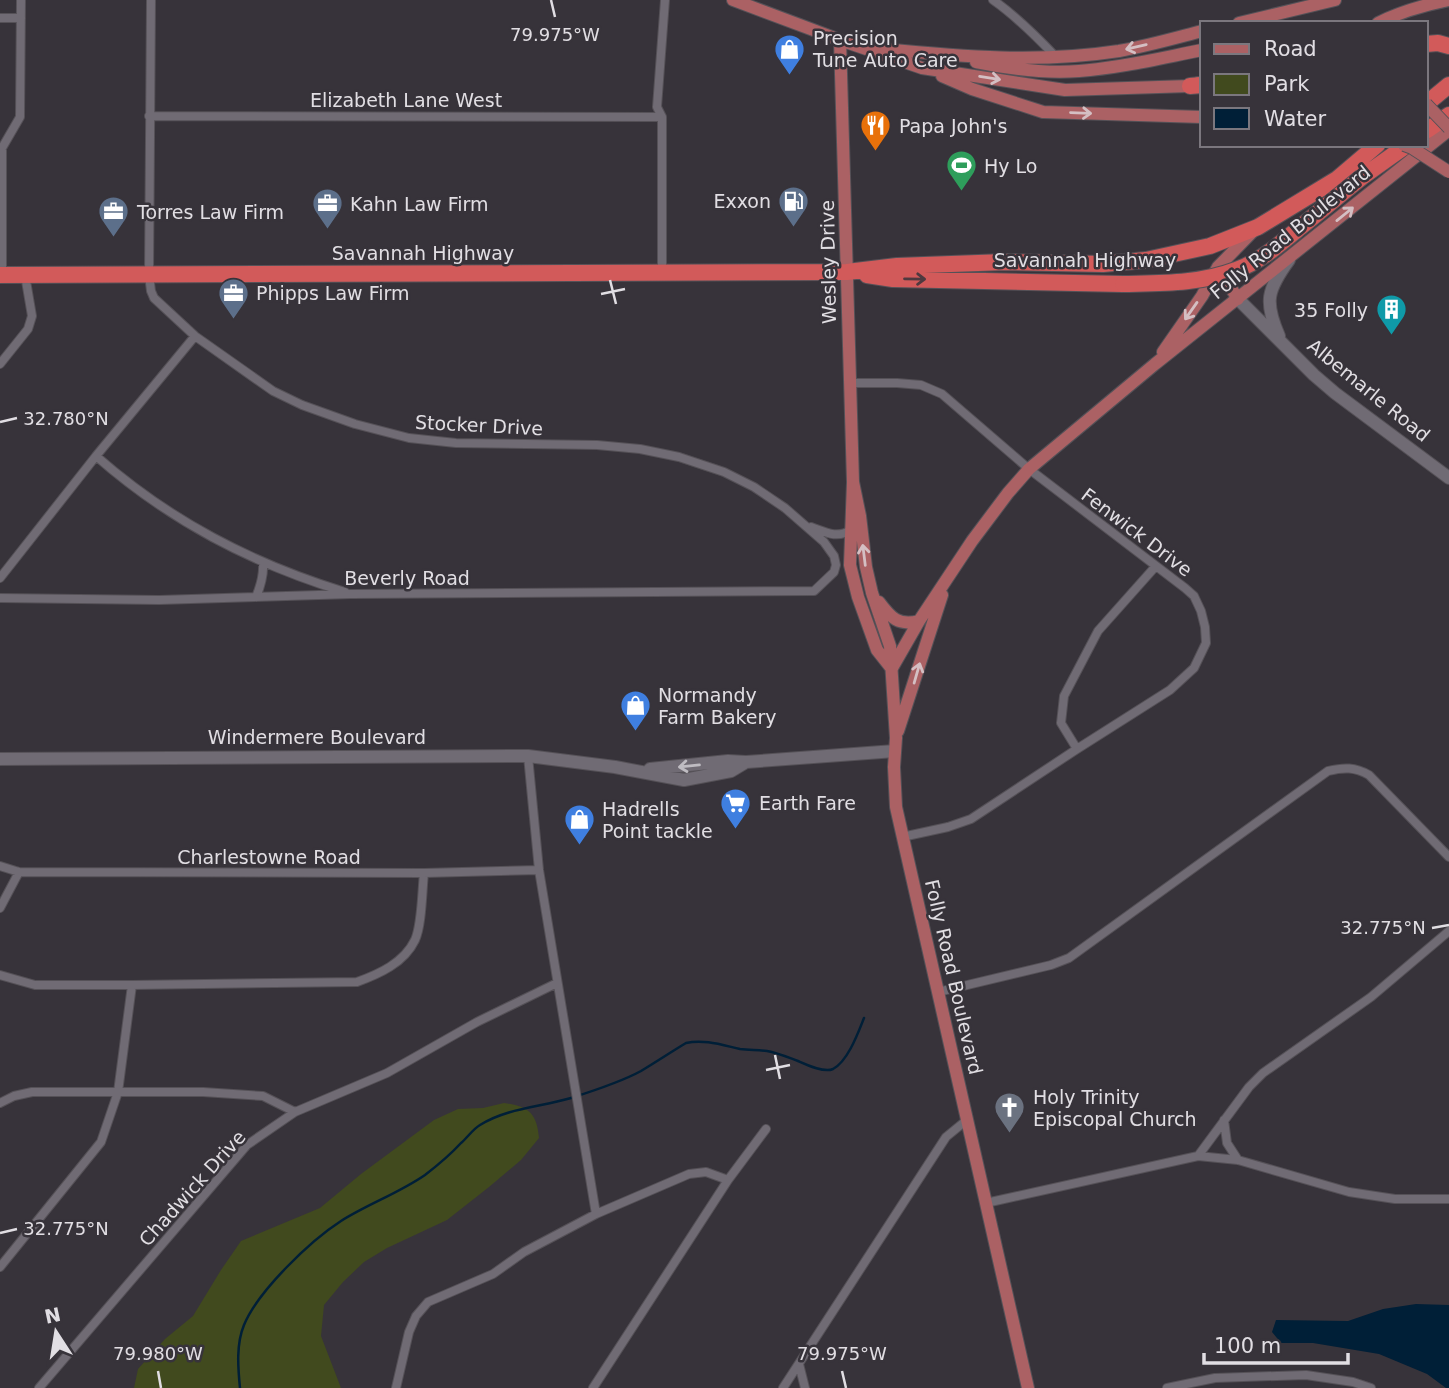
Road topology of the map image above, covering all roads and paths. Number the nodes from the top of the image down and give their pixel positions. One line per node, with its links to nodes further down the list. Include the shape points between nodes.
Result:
1 (21, 0): 9 (street)
2 (151, 0): 28 (street)
3 (665, 0): 29 (street, via 657,107)
4 (733, 0): 14 (main road)
5 (993, 0): 13 (street)
6 (1335, 0): 10 (main road)
7 (1449, 0): 11 (main road)
8 (0, 18): 9 (street)
9 (21, 18): 33 (street, via 20,117)
10 (1247, 21)
11 (1382, 21)
12 (1200, 31): 20 (main road, one-way to 20, via 1119,51)
13 (1039, 38): 20 (street); 21 (street)
14 (841, 40): 17 (main road); 45 (main road, Wesley Drive)
15 (1428, 44): 16 (highway)
16 (1449, 46)
17 (865, 47): 19 (main road); 22 (main road)
18 (1200, 50): 19 (main road, via 1077,71 1034,72)
19 (942, 55): 21 (main road)
20 (1056, 57): 21 (main road)
21 (1038, 59)
22 (922, 68): 23 (main road, one-way to 23, via 1065,90); 30 (main road, one-way to 30, via 1043,112)
23 (1198, 84)
24 (1449, 85): 25 (highway)
25 (1428, 102)
26 (1428, 106): 31 (main road, bridge)
27 (1449, 115): 34 (highway)
28 (149, 116): 29 (street, Elizabeth Lane West); 48 (street)
29 (662, 117): 44 (street)
30 (1200, 117)
31 (1449, 129): 35 (main road, Folly Road Boulevard, one-way to 31)
32 (0, 130): 33 (street)
33 (13, 130): 46 (street, via 2,148)
34 (1428, 130)
35 (1428, 146)
36 (1375, 147): 41 (highway, Savannah Highway, via 1337,179)
37 (1402, 147): 45 (highway, Savannah Highway, one-way to 37, bridge, via 893,279 1123,284 1199,280 1253,263)
38 (1410, 147): 40 (main road, bridge)
39 (1427, 147): 42 (main road, Folly Road Boulevard, one-way to 39)
40 (1449, 172)
41 (1258, 227): 43 (main road, Folly Road Boulevard); 45 (highway, Savannah Highway, via 1210,246 1146,260 897,266)
42 (1292, 256): 49 (main road, Folly Road Boulevard); 51 (street, via 1272,286 1270,301 1270,316)
43 (1226, 257): 49 (main road, via 1228,285); 53 (main road, Folly Road Boulevard, one-way to 53)
44 (663, 272): 45 (highway, Savannah Highway); 48 (highway, Savannah Highway)
45 (847, 272): 54 (main road, Wesley Drive)
46 (1, 275): 47 (highway, Savannah Highway)
47 (25, 275): 48 (highway, Savannah Highway); 52 (street, via 32,316 28,329)
48 (149, 275): 50 (street, Stocker Drive, via 154,298)
49 (1238, 299): 51 (street, Albemarle Road); 53 (main road, Folly Road Boulevard)
50 (195, 336): 55 (street); 59 (street, Stocker Drive, via 273,391 355,424 409,438 456,443 597,445 679,457 724,471)
51 (1282, 343): 57 (street, Albemarle Road, via 1335,393)
52 (0, 364)
53 (1155, 364): 56 (main road, Folly Road Boulevard)
54 (850, 383): 56 (street, Fenwick Drive, via 921,385 942,394); 58 (main road, Wesley Drive)
55 (96, 456): 61 (street, via 179,518); 63 (street)
56 (1029, 469): 62 (street, Fenwick Drive); 64 (main road, Folly Road Boulevard, via 1007,493)
57 (1449, 478)
58 (853, 482): 60 (main road, Wesley Drive); 66 (main road, Wesley Drive, one-way to 58)
59 (805, 524): 60 (street, Stocker Drive, via 830,535); 65 (street, Stocker Drive, via 824,542 836,565)
60 (850, 530): 71 (main road, Wesley Drive, via 850,565 858,597 877,650)
61 (263, 562): 67 (street); 68 (street)
62 (1155, 567): 73 (street, via 1098,631 1064,696 1061,723); 73 (street, Fenwick Drive, via 1194,596 1206,643 1194,668 1170,690)
63 (0, 578)
64 (949, 578): 70 (main road, Folly Road Boulevard); 72 (main road, Folly Road Boulevard, one-way to 64)
65 (814, 592): 67 (street, Beverly Road)
66 (872, 593): 70 (main road, via 892,618 901,623); 71 (main road, Wesley Drive, via 890,646)
67 (351, 594): 68 (street, Beverly Road)
68 (256, 597): 69 (street, Beverly Road)
69 (0, 598)
70 (919, 621): 71 (main road, Folly Road Boulevard)
71 (892, 669): 72 (main road, Folly Road Boulevard)
72 (895, 744): 76 (street, Windermere Boulevard); 78 (main road, Folly Road Boulevard, via 896,807)
73 (1077, 749): 78 (street, Fenwick Drive, via 971,819)
74 (528, 756): 75 (street, Windermere Boulevard); 77 (street, Windermere Boulevard); 81 (street)
75 (0, 759)
76 (746, 762): 77 (street, Windermere Boulevard, one-way to 77); 77 (street, Windermere Boulevard, via 731,771 684,780)
77 (632, 769)
78 (902, 837): 89 (main road, Folly Road Boulevard)
79 (1449, 857): 89 (street, via 1369,775 1358,769 1328,771 1069,958)
80 (0, 866): 82 (street, Charlestowne Road)
81 (539, 870): 83 (street, Charlestowne Road); 87 (street)
82 (19, 872): 83 (street, Charlestowne Road); 84 (street)
83 (424, 873): 88 (street, via 415,940 402,957 357,982)
84 (0, 908)
85 (1449, 931): 94 (street, via 1371,997 1262,1073)
86 (0, 975): 88 (street, via 34,985)
87 (557, 983): 92 (street, Chadwick Drive, via 477,1021 387,1073); 101 (street)
88 (132, 985): 90 (street)
89 (938, 992): 93 (main road, Folly Road Boulevard)
90 (118, 1092): 91 (street, via 32,1092); 92 (street, via 263,1096); 102 (street, via 101,1142)
91 (0, 1103)
92 (295, 1112): 105 (street, Chadwick Drive, via 247,1145)
93 (968, 1119): 100 (main road, Folly Road Boulevard); 103 (street, via 946,1136)
94 (1224, 1120): 96 (street); 97 (street, via 1227,1143)
95 (766, 1129): 98 (street)
96 (1198, 1156): 97 (street); 100 (street)
97 (1238, 1160): 99 (street, via 1349,1192 1395,1199)
98 (728, 1180): 101 (street, via 706,1172 690,1174); 107 (street)
99 (1449, 1199)
100 (986, 1203): 110 (main road, Folly Road Boulevard)
101 (596, 1214): 106 (street, via 523,1252 493,1274 428,1302 409,1332)
102 (0, 1268)
103 (799, 1364): 108 (street); 109 (street)
104 (1215, 1378): 111 (street); 112 (street); 113 (street, via 1306,1375)
105 (39, 1388)
106 (396, 1388)
107 (593, 1388)
108 (783, 1388)
109 (805, 1388)
110 (1028, 1388)
111 (1167, 1388)
112 (1218, 1388)
113 (1371, 1388)

